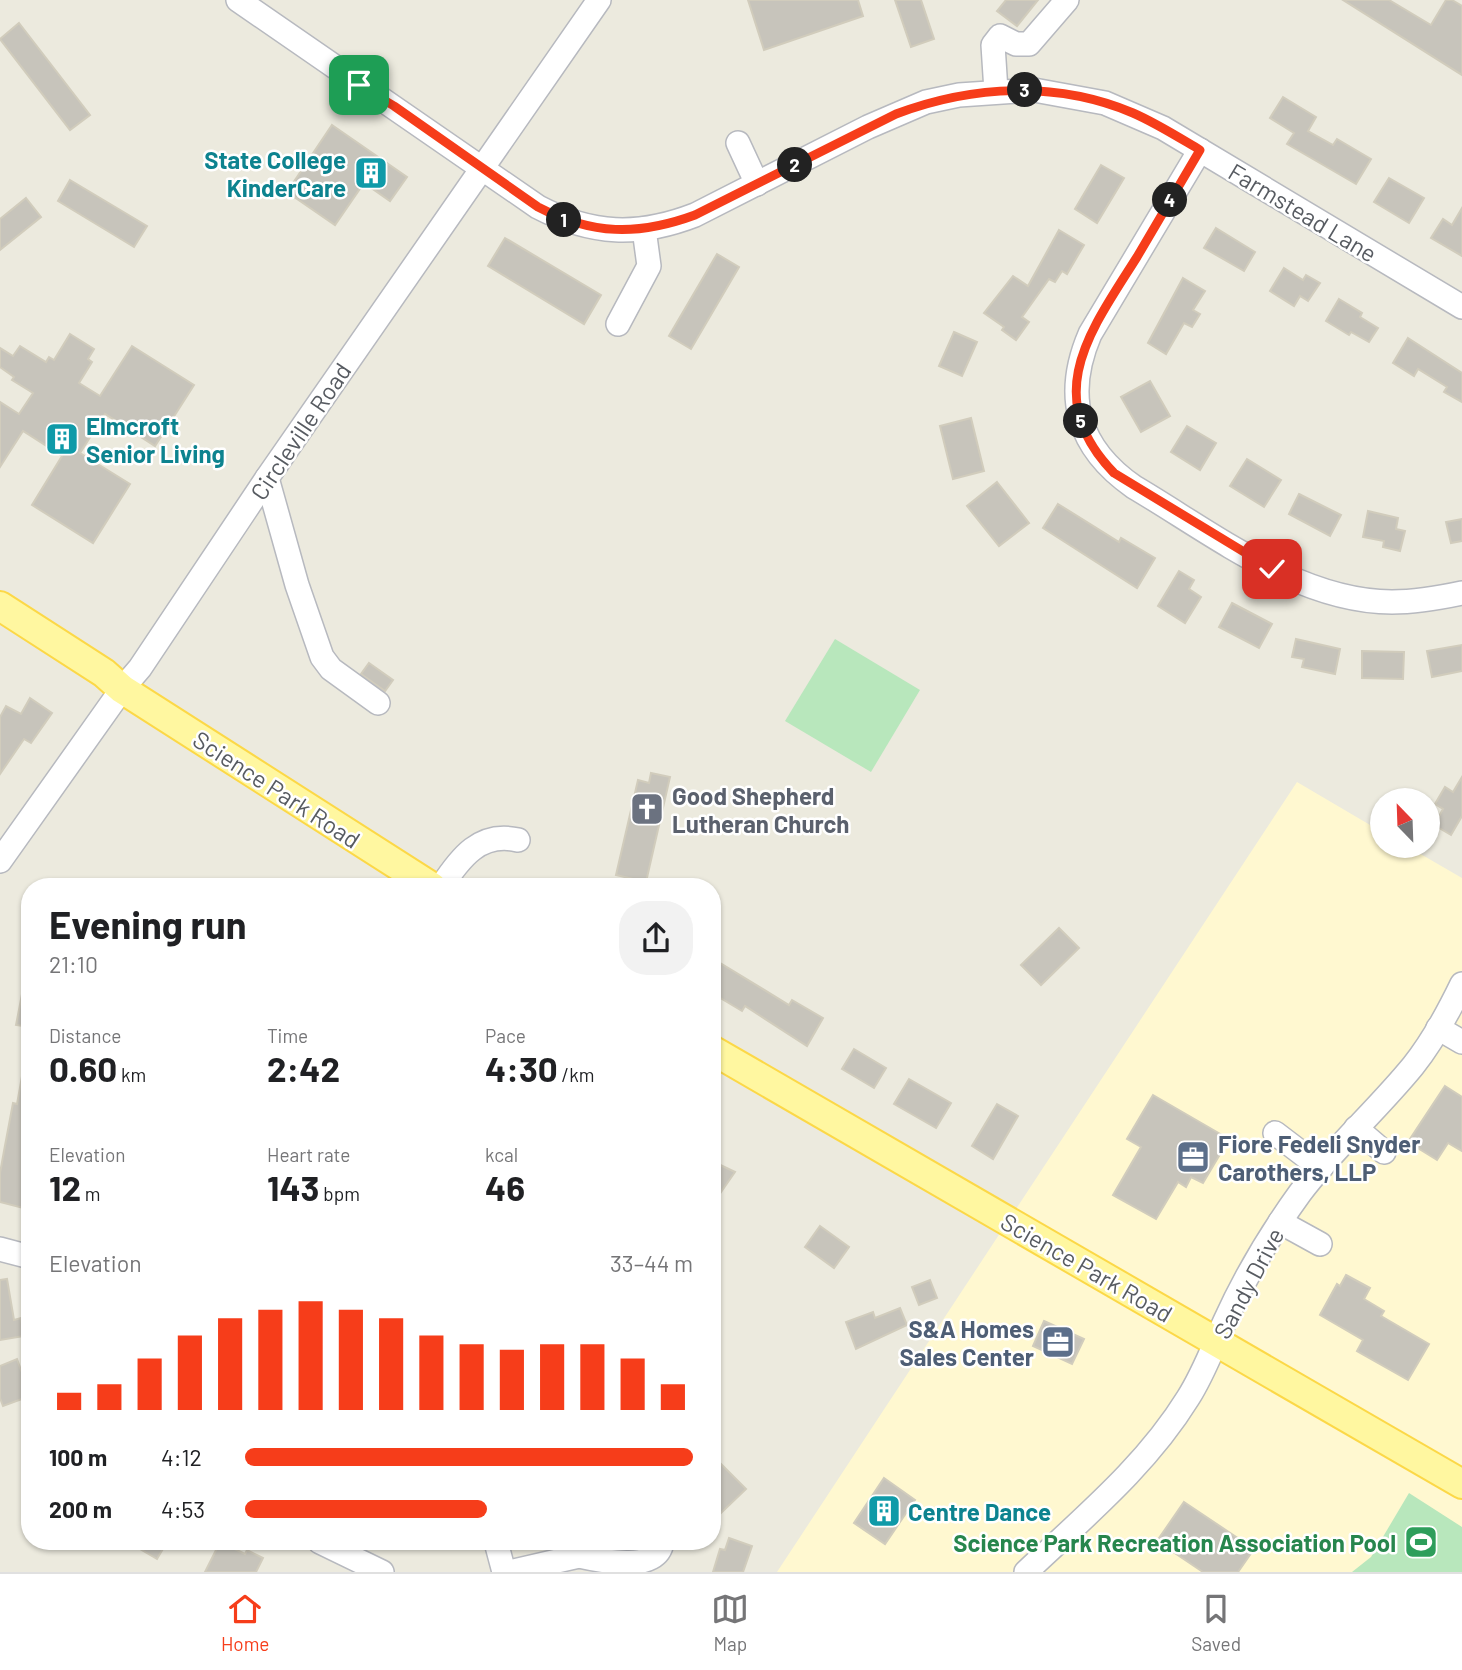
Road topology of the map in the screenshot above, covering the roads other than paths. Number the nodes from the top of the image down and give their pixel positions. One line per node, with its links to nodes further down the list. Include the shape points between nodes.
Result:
1 (238, 0): 7 (street, Farmstead Lane)
2 (599, 0): 7 (street, Circleville Road)
3 (1067, 0): 4 (street, via 1029,44 1000,36 993,45)
4 (996, 91): 6 (street, Farmstead Lane, via 1034,90 1105,103); 8 (street, Farmstead Lane, via 959,95 906,110)
5 (738, 144): 8 (street)
6 (1200, 150): 10 (street, Farmstead Lane); 13 (street, via 1082,354 1076,397 1089,440 1114,473 1297,581 1348,596 1391,602)
7 (482, 166): 9 (street, Farmstead Lane, via 562,219 587,227); 12 (street, Circleville Road)
8 (757, 184): 9 (street, Farmstead Lane, via 695,215)
9 (644, 229): 11 (street, via 649,266)
10 (1462, 307)
11 (618, 324)
12 (267, 478): 15 (street, Circleville Road, via 141,668); 16 (street, via 322,657 331,669)
13 (1462, 593)
14 (0, 606): 15 (main road, Science Park Road)
15 (122, 689): 18 (street, Circleville Road); 19 (main road, Science Park Road)
16 (379, 703)
17 (518, 840): 20 (street, via 493,837 474,846)
18 (0, 861)
19 (418, 878)
20 (447, 878)
21 (1462, 984): 22 (street, Sandy Drive)
22 (1438, 1028): 23 (street); 25 (street, Sandy Drive, via 1411,1068)
23 (1462, 1042)
24 (721, 1055): 33 (main road, Science Park Road)
25 (1356, 1128): 27 (street); 28 (street, Sandy Drive)
26 (1275, 1133): 28 (street)
27 (1384, 1152)
28 (1321, 1168): 29 (street, Sandy Drive)
29 (1280, 1222): 30 (street); 33 (street, Sandy Drive)
30 (1320, 1244)
31 (0, 1249): 32 (street)
32 (21, 1255)
33 (1216, 1342): 34 (main road, Science Park Road); 42 (street, Sandy Drive, via 1189,1397 1147,1455)
34 (1462, 1484)
35 (337, 1550): 40 (street)
36 (499, 1550): 41 (street)
37 (584, 1550): 41 (street)
38 (591, 1550): 39 (street, via 639,1569 653,1563)
39 (660, 1550)
40 (382, 1572)
41 (507, 1572)
42 (1026, 1572)

